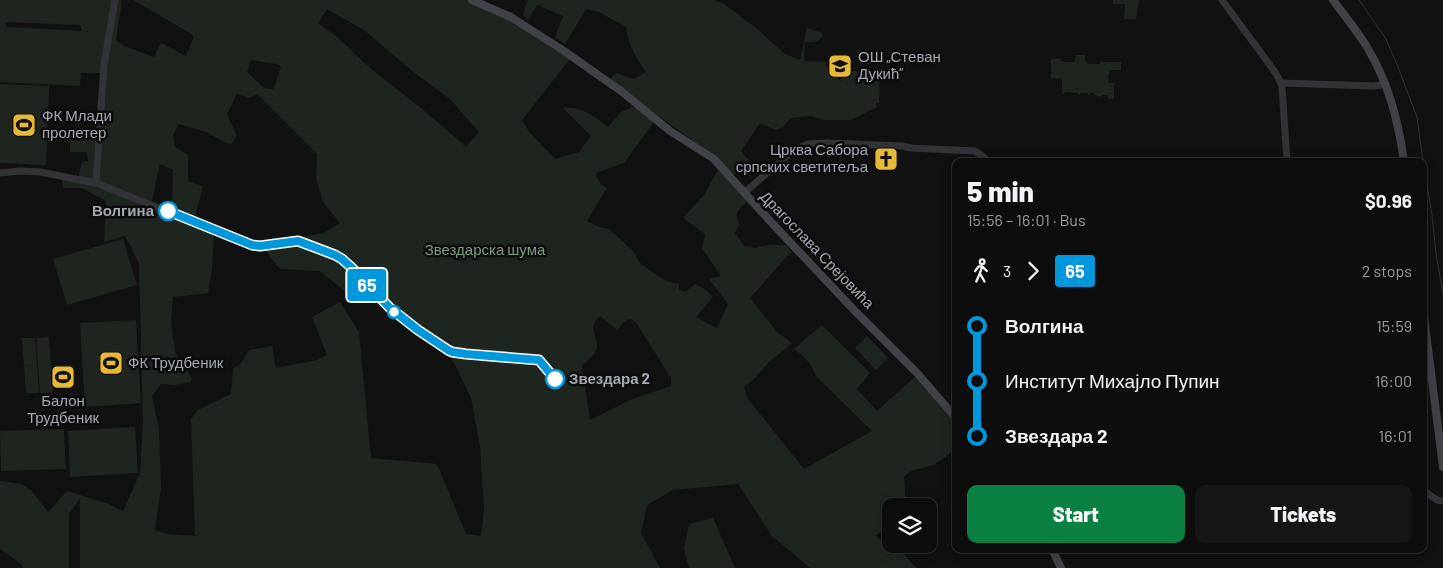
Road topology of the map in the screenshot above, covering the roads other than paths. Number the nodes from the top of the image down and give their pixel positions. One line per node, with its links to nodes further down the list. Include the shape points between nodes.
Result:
1 (115, 0): 11 (street, via 104,65)
2 (472, 0): 12 (main road, Драгослава Срејовића, via 511,17 621,91 670,131 711,157)
3 (1222, 0): 5 (street)
4 (1333, 0): 6 (main road, via 1367,47)
5 (1281, 83): 6 (street); 8 (street)
6 (1386, 84): 9 (main road, via 1398,122)
7 (985, 158): 12 (street, via 972,151 814,143 795,150)
8 (1288, 158)
9 (1404, 158)
10 (0, 173): 11 (street, via 40,172)
11 (96, 183): 14 (street, via 248,244 260,246 298,241 335,255 390,308 452,352)
12 (744, 193): 15 (main road, Драгослава Срејовића)
13 (1427, 341): 16 (main road)
14 (539, 360)
15 (952, 413)
16 (1443, 467)
17 (1427, 493): 18 (street)
18 (1443, 501)
19 (1054, 553): 20 (main road)
20 (1061, 568)

